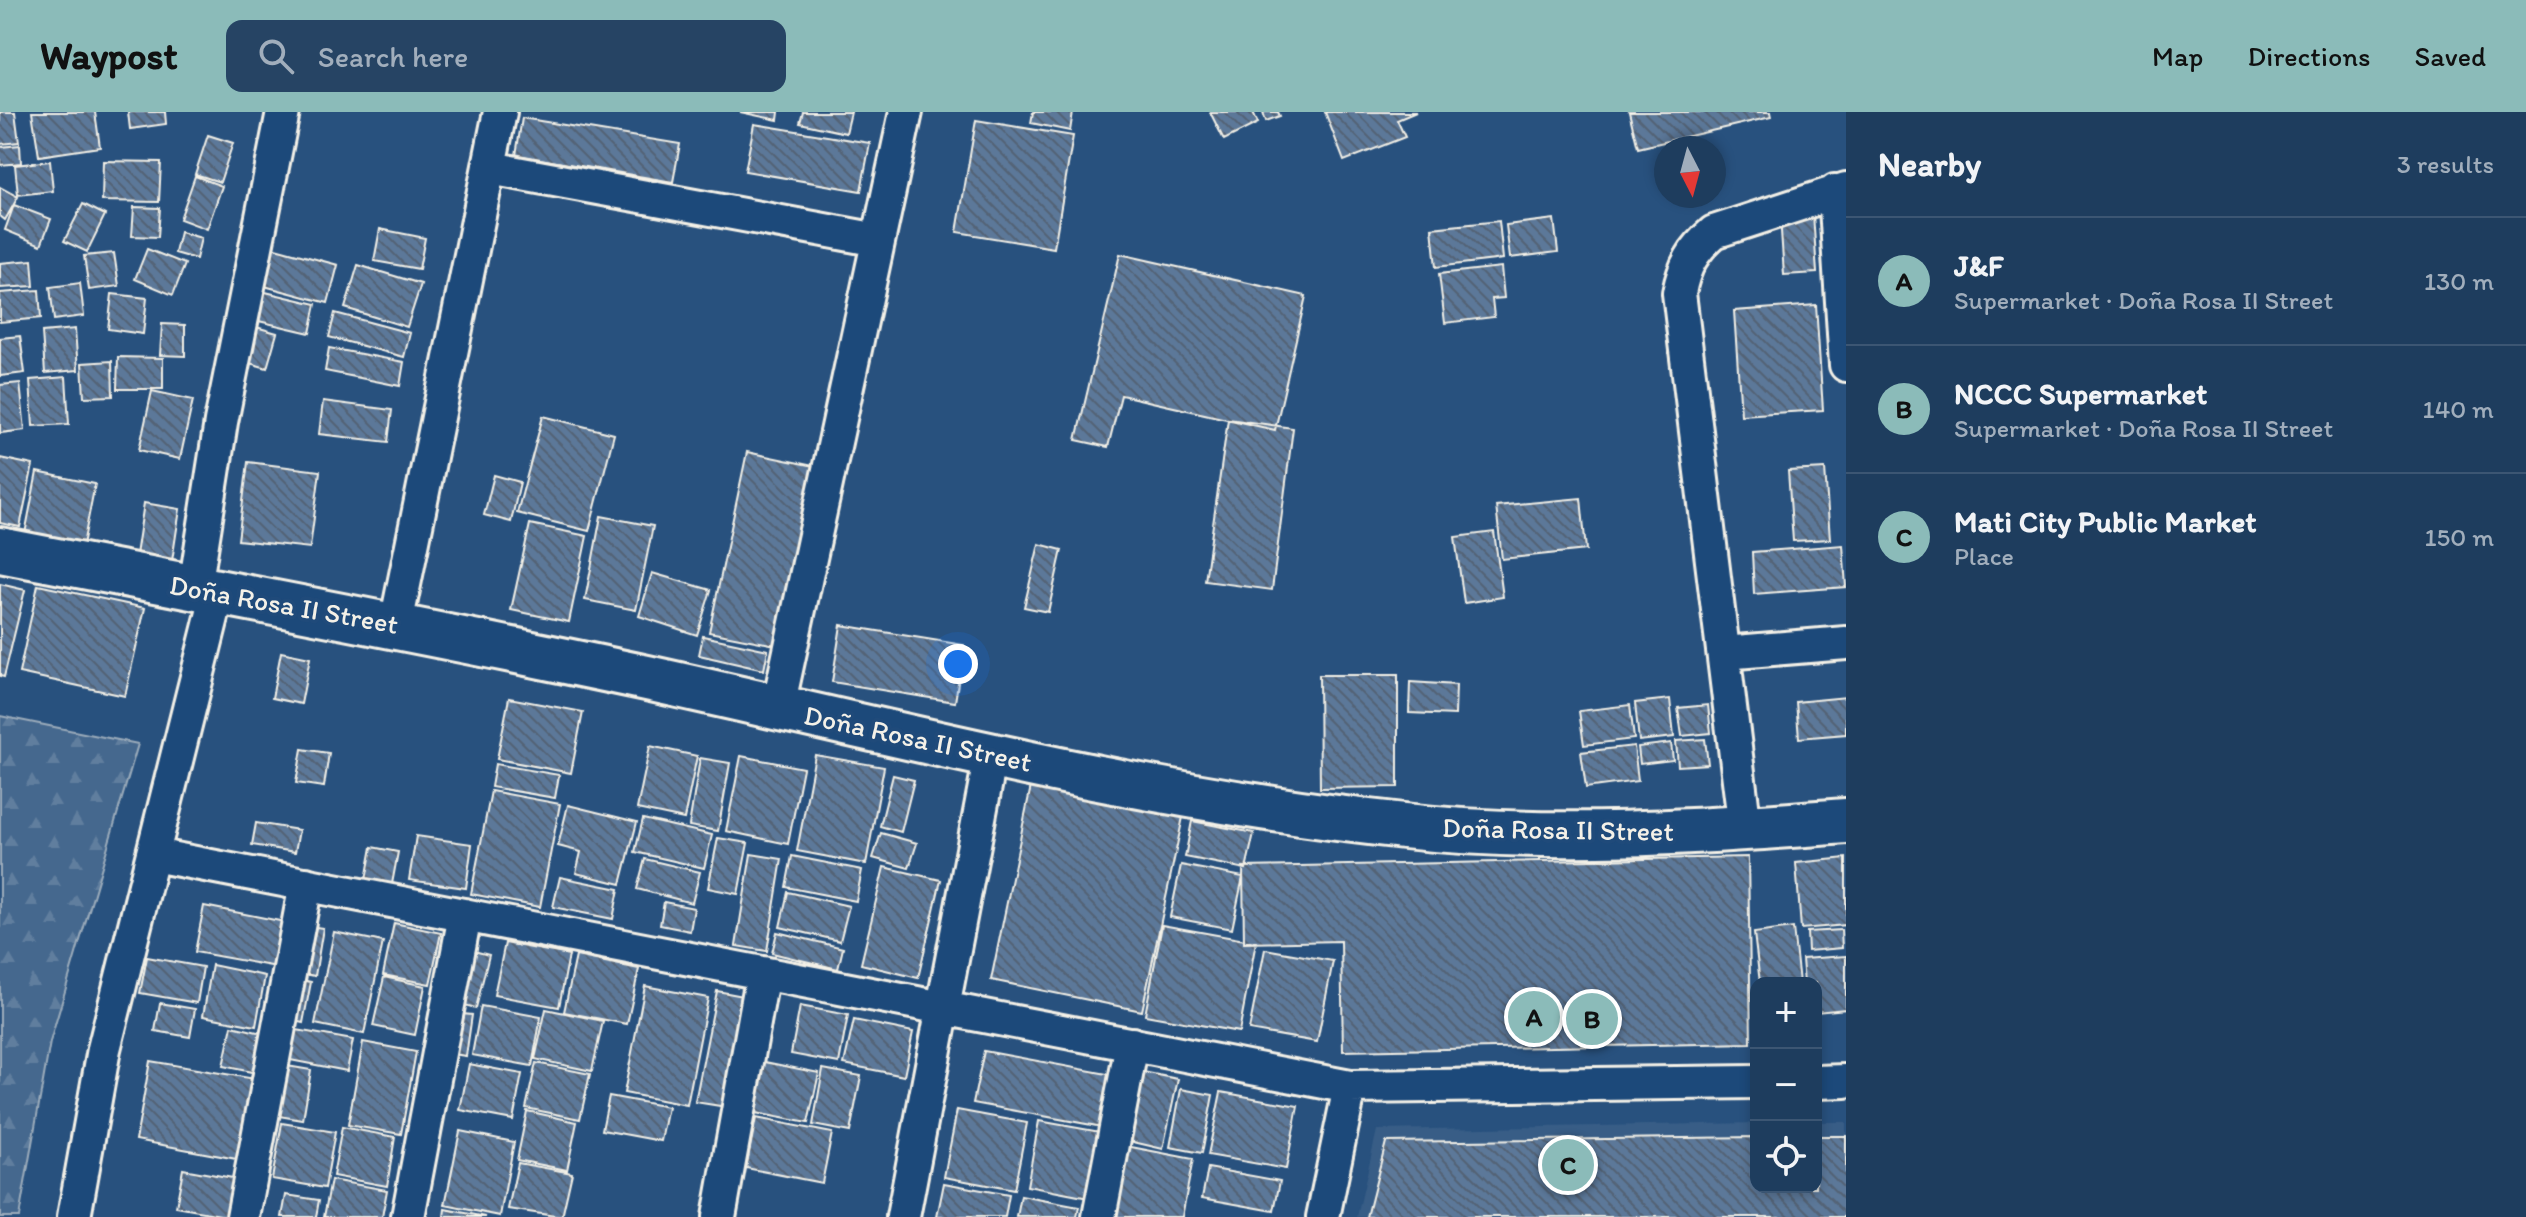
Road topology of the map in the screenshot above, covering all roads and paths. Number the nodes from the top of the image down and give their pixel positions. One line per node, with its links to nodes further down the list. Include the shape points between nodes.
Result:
1 (283, 112): 9 (street, via 221,422)
2 (500, 112): 4 (street)
3 (906, 112): 6 (street)
4 (490, 168): 6 (street); 10 (street)
5 (1840, 190): 7 (street); 12 (street, via 1714,232 1683,268 1679,293)
6 (878, 240): 13 (street)
7 (1846, 365)
8 (0, 550): 9 (main road, Doña Rosa II Street)
9 (206, 591): 10 (main road, Doña Rosa II Street); 17 (street)
10 (396, 624): 13 (main road, Doña Rosa II Street)
11 (1846, 643): 12 (street)
12 (1724, 653): 16 (street)
13 (778, 707): 14 (main road, Doña Rosa II Street)
14 (991, 755): 16 (main road, Doña Rosa II Street, via 1235,802 1405,826 1543,835); 21 (street)
15 (1846, 821): 16 (main road, Doña Rosa II Street)
16 (1745, 829)
17 (154, 855): 18 (street); 27 (street, via 104,1049)
18 (306, 884): 19 (street); 28 (street)
19 (465, 915): 20 (street); 29 (street)
20 (763, 973): 21 (street); 30 (street)
21 (943, 1008): 22 (street); 31 (street)
22 (1132, 1044): 26 (street); 32 (street)
23 (1846, 1081): 25 (street)
24 (1750, 1082): 26 (street)
25 (1822, 1082)
26 (1350, 1087): 33 (street)
27 (74, 1217)
28 (243, 1217)
29 (408, 1217)
30 (719, 1217)
31 (903, 1217)
32 (1099, 1217)
33 (1323, 1217)

